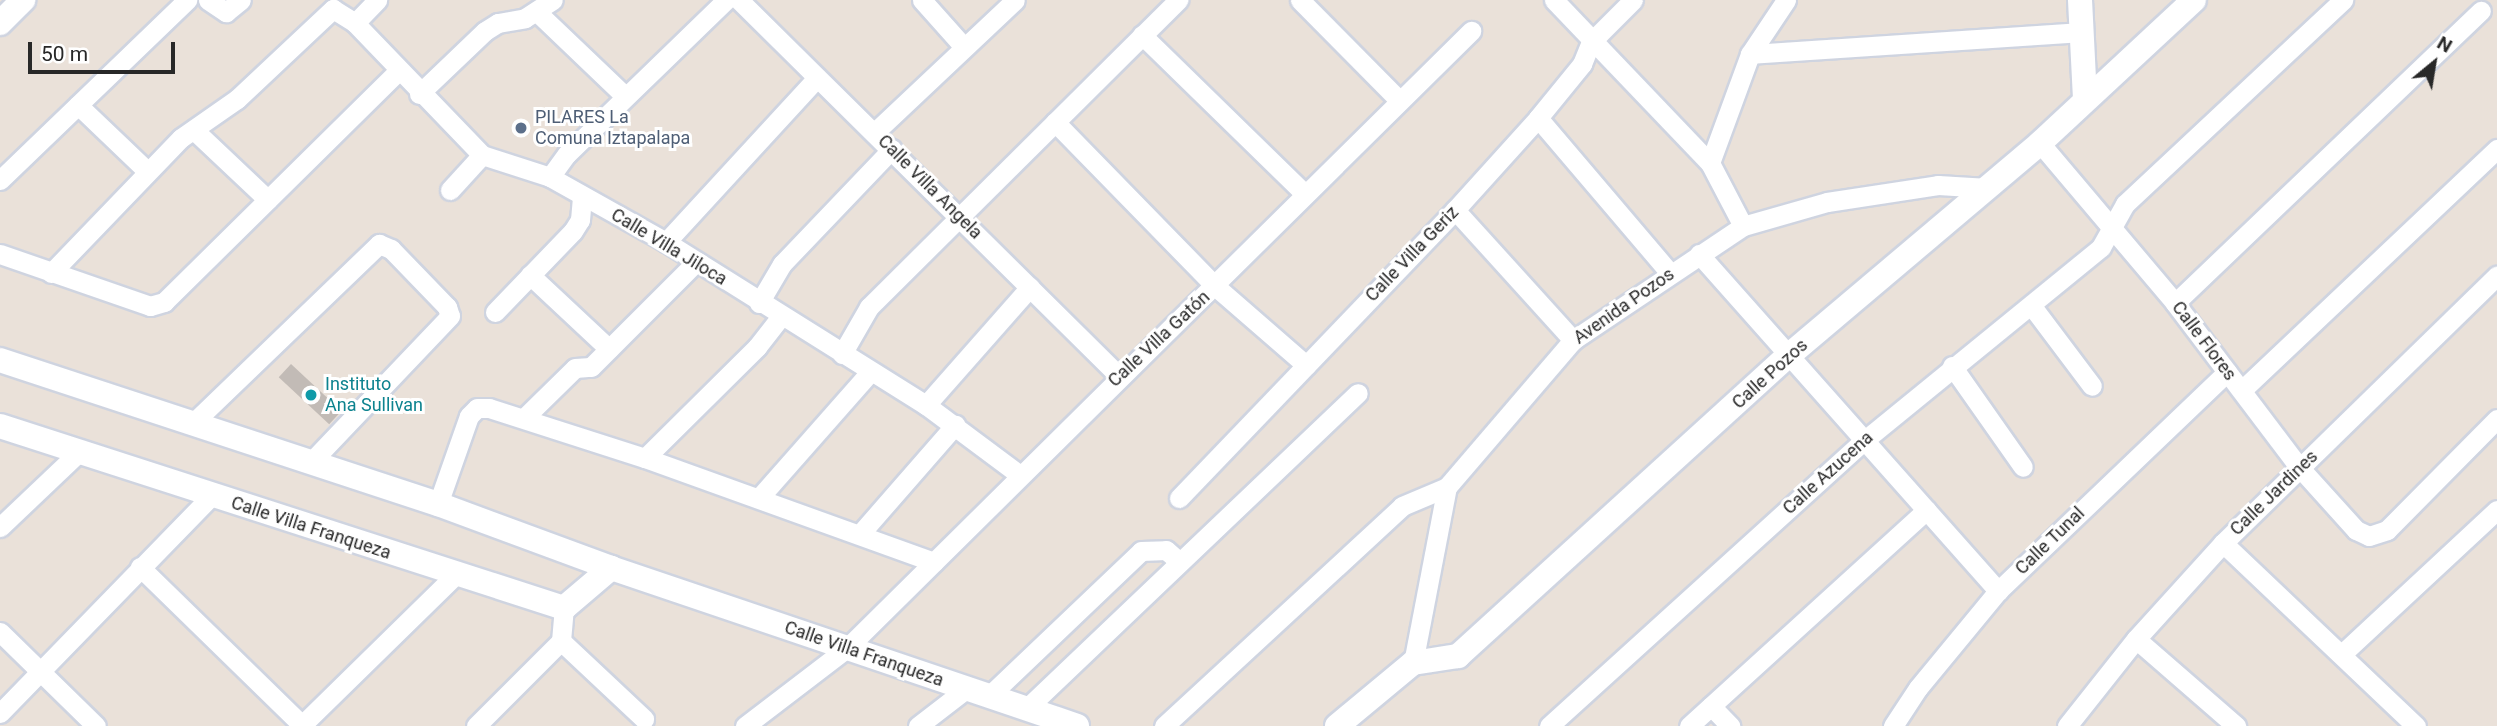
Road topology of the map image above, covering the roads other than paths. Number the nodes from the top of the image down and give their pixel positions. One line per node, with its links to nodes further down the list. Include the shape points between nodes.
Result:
1 (23, 0): 20 (street)
2 (187, 0): 34 (street)
3 (208, 0): 17 (street)
4 (377, 0): 21 (street)
5 (726, 0): 31 (street)
6 (739, 0): 29 (street, Calle Villa Angela)
7 (922, 0): 26 (street)
8 (1015, 0): 26 (street)
9 (1178, 0): 24 (street)
10 (1300, 0): 33 (street)
11 (1554, 0): 25 (street)
12 (1633, 0): 25 (street, Calle Villa Geriz)
13 (1786, 0): 27 (street)
14 (2080, 0): 23 (street)
15 (2194, 0): 32 (street, Calle Pozos)
16 (2343, 0): 55 (street, Calle Azucena, via 2125,204)
17 (234, 6)
18 (545, 6): 30 (street, via 485,31); 31 (street)
19 (2481, 11): 67 (street)
20 (0, 23)
21 (355, 23): 28 (street, Calle Villa Jiloca); 37 (street, Calle Villa Jiloca, via 333,9 237,99)
22 (1471, 31): 33 (street, Calle Villa Gatón)
23 (2080, 32): 27 (street); 32 (street)
24 (1142, 36): 36 (street); 49 (street)
25 (1591, 42): 35 (street, Calle Villa Geriz, via 1582,64); 43 (street)
26 (963, 46): 38 (street)
27 (1750, 54): 43 (street)
28 (399, 70): 30 (street, Calle Villa Jiloca); 51 (street)
29 (817, 78): 38 (street, Calle Villa Angela); 56 (street)
30 (419, 94): 42 (street, Calle Villa Jiloca)
31 (625, 96): 45 (street)
32 (2085, 99): 39 (street, Calle Pozos)
33 (1399, 100): 49 (street, Calle Villa Gatón)
34 (78, 105): 44 (street); 46 (street)
35 (1538, 118): 52 (street, Calle Villa Geriz); 61 (street)
36 (1055, 122): 53 (street); 64 (street)
37 (195, 131): 44 (street); 51 (street)
38 (875, 132): 40 (street, Calle Villa Angela)
39 (2040, 143): 47 (street, Calle Pozos); 55 (street, Calle Flores)
40 (892, 149): 53 (street, Calle Villa Angela); 66 (street, via 782,264)
41 (2497, 149): 82 (street)
42 (482, 155): 45 (street, Calle Villa Jiloca); 48 (street)
43 (1710, 163): 54 (street)
44 (147, 171): 60 (street)
45 (550, 177): 50 (street, Calle Villa Jiloca)
46 (0, 180)
47 (1988, 188): 54 (street, Avenida Pozos, via 1924,187 1827,202); 74 (street, Calle Pozos)
48 (450, 190)
49 (1305, 194): 64 (street, Calle Villa Gatón)
50 (582, 197): 56 (street, Calle Villa Jiloca); 62 (street, via 580,220 573,231)
51 (268, 200): 60 (street, via 164,303 150,306)
52 (1455, 210): 71 (street); 76 (street, Calle Villa Geriz)
53 (962, 219): 65 (street, Calle Villa Angela); 73 (street, via 869,307)
54 (1743, 226): 58 (street, Avenida Pozos)
55 (2110, 227): 67 (street, Calle Flores); 68 (street, Calle Azucena, via 2101,247)
56 (666, 242): 59 (street, Calle Villa Jiloca)
57 (0, 254): 60 (street)
58 (1699, 254): 61 (street, Avenida Pozos); 74 (street)
59 (696, 262): 66 (street, Calle Villa Jiloca); 72 (street)
60 (51, 273)
61 (1670, 274): 71 (street, Avenida Pozos)
62 (530, 275): 69 (street); 72 (street)
63 (2497, 276): 95 (street, Calle Jardines)
64 (1215, 286): 76 (street); 80 (street, Calle Villa Gatón)
65 (1030, 287): 80 (street, Calle Villa Angela); 84 (street)
66 (759, 303): 70 (street, Calle Villa Jiloca)
67 (2175, 303): 79 (street, Calle Flores)
68 (2031, 305): 77 (street, Calle Azucena); 81 (street)
69 (495, 312)
70 (781, 316): 73 (street, Calle Villa Jiloca); 92 (street, via 757,347)
71 (1573, 340): 97 (street, Avenida Pozos)
72 (609, 349): 85 (street, via 591,367 575,368)
73 (842, 355): 78 (street, Calle Villa Jiloca)
74 (1787, 357): 90 (street); 119 (street, Calle Pozos, via 1458,656)
75 (0, 360): 87 (street, Calle Villa Franqueza)
76 (1306, 365): 100 (street, Calle Villa Geriz)
77 (1952, 366): 90 (street, Calle Azucena); 94 (street)
78 (870, 372): 84 (street, Calle Villa Jiloca); 99 (street)
79 (2227, 372): 82 (street, Calle Flores); 112 (street, Calle Tunal)
80 (1119, 376): 96 (street, Calle Villa Gatón)
81 (2092, 386)
82 (2242, 390): 95 (street, Calle Flores)
83 (1358, 393): 108 (street)
84 (926, 405): 88 (street, Calle Villa Jiloca)
85 (524, 418): 92 (street); 101 (street, via 478,408 469,416)
86 (2497, 419): 95 (street, Calle Flores, via 2387,530 2369,536 2356,530)
87 (194, 422): 93 (street, Calle Villa Franqueza); 93 (street, via 379,244 410,268 450,316)
88 (955, 425): 96 (street, Calle Villa Jiloca); 105 (street)
89 (0, 426): 91 (street, Calle Villa Franqueza)
90 (1866, 439): 102 (street); 135 (street, Calle Azucena)
91 (79, 453): 98 (street, Calle Villa Franqueza); 104 (street)
92 (645, 458): 99 (street)
93 (312, 461): 101 (street, Calle Villa Franqueza)
94 (2023, 467)
95 (2300, 468): 106 (street, Calle Jardines)
96 (1020, 475): 107 (street, Calle Villa Gatón)
97 (1447, 487): 119 (street, Avenida Pozos); 133 (street, via 1402,506)
98 (211, 496): 109 (street); 111 (street, Calle Villa Franqueza)
99 (759, 498): 105 (street)
100 (1178, 498)
101 (438, 504): 110 (street, Calle Villa Franqueza)
102 (1926, 510): 112 (street); 123 (street)
103 (2497, 510): 118 (street)
104 (0, 527)
105 (860, 534): 107 (street)
106 (2223, 543): 115 (street, Calle Jardines); 118 (street)
107 (934, 562): 117 (street, Calle Villa Gatón)
108 (1180, 562): 122 (street, via 1166,550 1141,551); 124 (street)
109 (140, 567): 120 (street); 130 (street)
110 (611, 568): 113 (street); 117 (street, Calle Villa Franqueza)
111 (455, 575): 113 (street, Calle Villa Franqueza); 130 (street)
112 (1998, 591): 138 (street, Calle Tunal, via 1918,688)
113 (564, 608): 116 (street)
114 (0, 632): 120 (street)
115 (2137, 639): 139 (street, Calle Jardines); 140 (street)
116 (561, 641): 126 (street); 127 (street)
117 (847, 648): 121 (street, Calle Villa Franqueza); 131 (street, Calle Villa Gatón)
118 (2343, 653): 141 (street)
119 (1413, 663): 134 (street)
120 (41, 671): 125 (street); 129 (street)
121 (966, 688): 122 (street, Calle Villa Franqueza); 132 (street)
122 (989, 696): 124 (street, Calle Villa Franqueza)
123 (1711, 706): 136 (street); 137 (street)
124 (1026, 709): 128 (street, Calle Villa Franqueza)
125 (0, 713)
126 (644, 719)
127 (486, 723)
128 (1072, 725)
129 (96, 726)
130 (302, 726)
131 (745, 726)
132 (918, 726)
133 (1164, 726)
134 (1336, 726)
135 (1549, 726)
136 (1689, 726)
137 (1730, 726)
138 (1893, 726)
139 (2067, 726)
140 (2236, 726)
141 (2416, 726)

